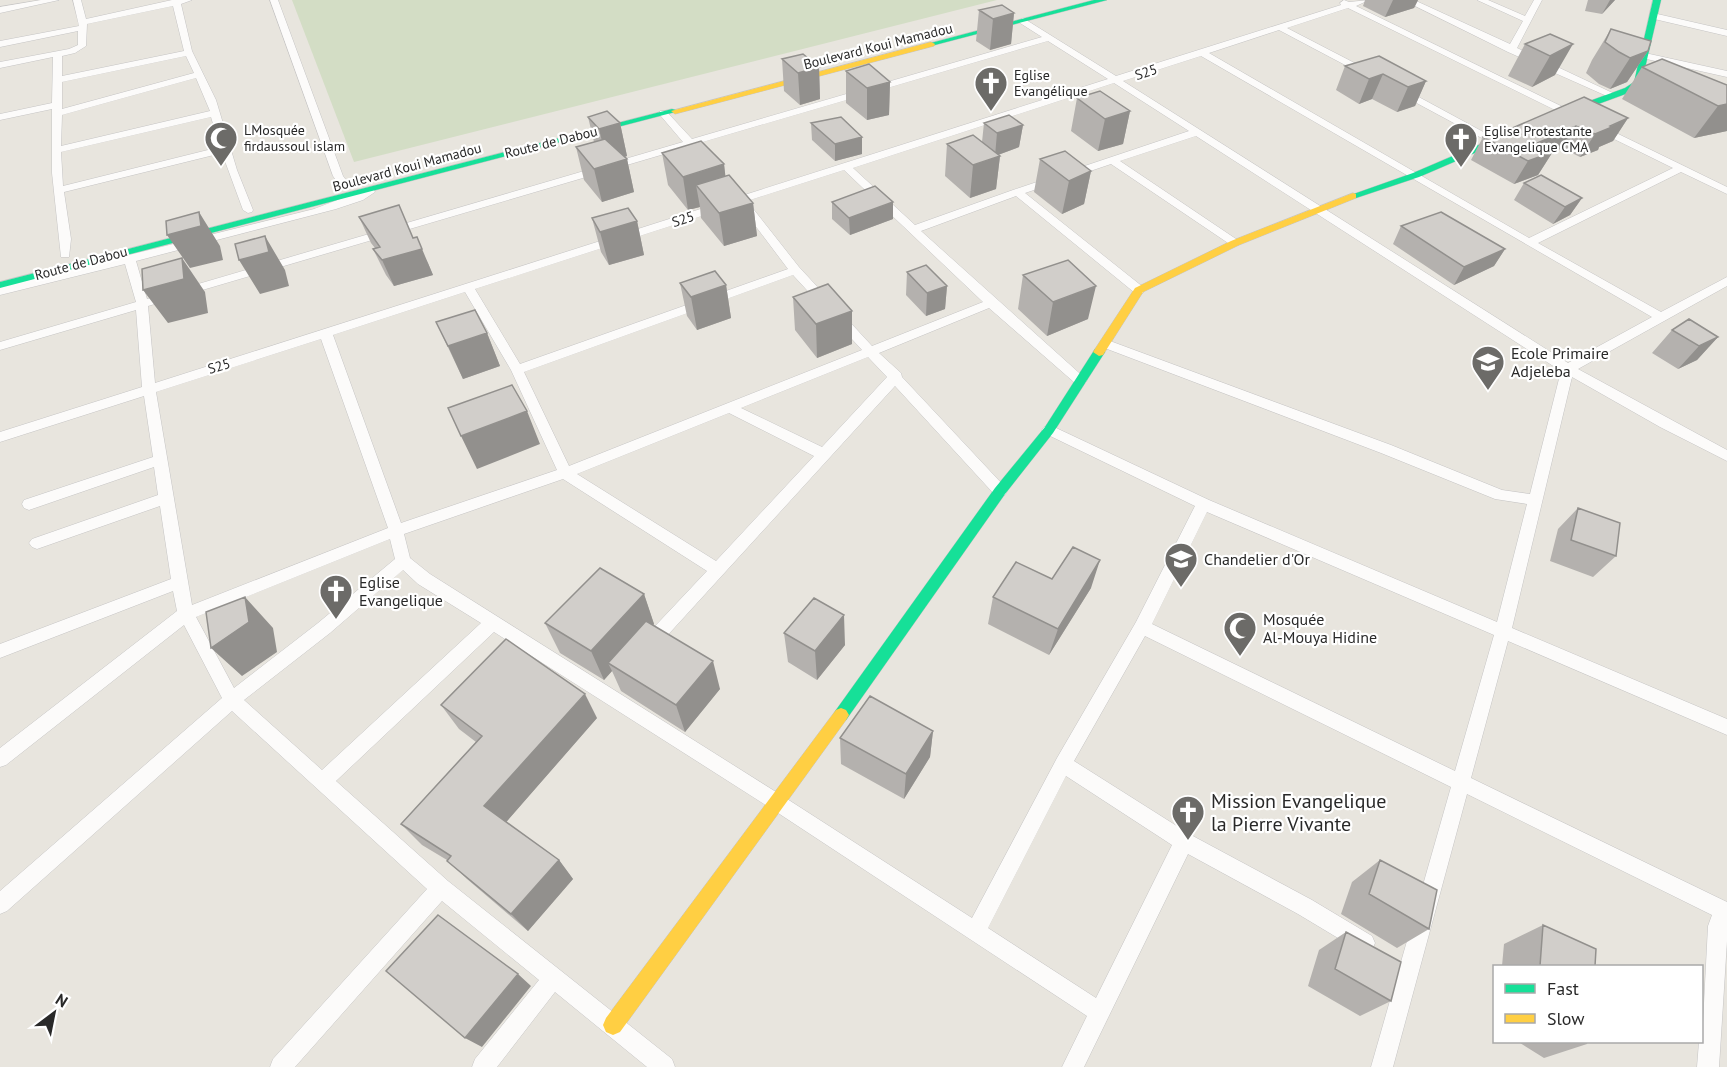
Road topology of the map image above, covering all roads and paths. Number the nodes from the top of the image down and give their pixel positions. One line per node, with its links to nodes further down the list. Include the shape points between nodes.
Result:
1 (55, 0): 14 (street)
2 (77, 0): 18 (street)
3 (188, 0): 12 (street)
4 (274, 0): 55 (street)
5 (1059, 0): 55 (main road, Boulevard Koui Mamadou)
6 (1103, 0): 17 (main road, Route de Dabou)
7 (1365, 0): 13 (street, S25)
8 (1407, 0): 23 (street)
9 (1482, 0): 16 (street)
10 (1538, 0): 16 (street)
11 (1657, 0): 15 (main road)
12 (176, 1): 18 (street); 24 (street)
13 (1344, 2): 19 (street, S25); 39 (street)
14 (0, 10)
15 (1653, 16): 20 (street); 27 (main road)
16 (1528, 20): 23 (street)
17 (1023, 21): 21 (street); 28 (main road, Route de Dabou)
18 (83, 25): 22 (street); 26 (street, via 82,46)
19 (1279, 27): 25 (street, S25); 32 (street)
20 (1727, 33)
21 (1050, 37): 33 (street); 35 (street)
22 (0, 44)
23 (1511, 50): 37 (street)
24 (189, 53): 31 (street); 34 (street)
25 (1203, 53): 35 (street, S25); 54 (street)
26 (58, 54): 29 (street); 34 (street)
27 (1645, 56): 30 (street); 37 (main road, via 1642,85)
28 (858, 62): 33 (street); 41 (main road, Route de Dabou)
29 (0, 65)
30 (1727, 74)
31 (198, 75): 38 (street); 40 (street)
32 (1373, 76)
33 (880, 79): 47 (street)
34 (58, 80): 38 (street)
35 (1118, 81): 44 (street); 52 (street, S25)
36 (1393, 87): 46 (street)
37 (1612, 95): 39 (main road)
38 (56, 110): 42 (street); 48 (street)
39 (1568, 111): 43 (main road); 53 (street)
40 (215, 113): 48 (street); 49 (street)
41 (663, 113): 47 (street); 56 (main road, Route de Dabou)
42 (0, 117)
43 (1547, 120)
44 (1197, 132): 51 (street); 61 (street)
45 (1516, 132): 46 (main road)
46 (1495, 141): 54 (main road)
47 (689, 144): 50 (street); 75 (street)
48 (58, 150): 57 (street)
49 (226, 150): 57 (street); 62 (street)
50 (704, 160)
51 (1112, 160): 59 (street); 64 (street)
52 (844, 166): 60 (street, S25); 63 (street)
53 (1680, 169): 58 (street); 65 (street)
54 (1416, 175): 61 (main road); 65 (street)
55 (344, 184): 62 (main road, Boulevard Koui Mamadou)
56 (382, 185): 67 (street, via 363,196); 71 (main road, Route de Dabou)
57 (58, 190): 66 (street)
58 (1727, 191)
59 (1017, 192): 63 (street); 73 (street)
60 (737, 196): 68 (street); 72 (street, S25)
61 (1319, 208): 64 (main road); 82 (street)
62 (248, 210): 66 (main road, Boulevard Koui Mamadou)
63 (913, 230): 76 (street)
64 (1235, 243): 73 (main road)
65 (1529, 243): 77 (street)
66 (65, 255): 69 (main road, Boulevard Koui Mamadou)
67 (130, 260): 74 (street); 75 (street)
68 (795, 270): 81 (street); 83 (street)
69 (0, 271)
70 (1727, 281): 77 (street)
71 (0, 285)
72 (469, 289): 78 (street, S25); 83 (street)
73 (1139, 290): 79 (main road)
74 (0, 291)
75 (142, 303): 80 (street); 86 (street)
76 (991, 303): 81 (street); 85 (street)
77 (1662, 318): 82 (street)
78 (326, 334): 86 (street, S25); 99 (street)
79 (1106, 344): 85 (main road); 96 (street, via 1500,495)
80 (0, 346)
81 (869, 350): 84 (street); 87 (street)
82 (1568, 369): 91 (street); 96 (street)
83 (516, 370): 93 (street)
84 (896, 376): 90 (street); 94 (street)
85 (1080, 380): 88 (main road)
86 (149, 388): 89 (street, S25); 92 (street)
87 (728, 406): 90 (street); 93 (street)
88 (1049, 430): 94 (main road); 98 (street)
89 (0, 437)
90 (824, 454): 102 (street)
91 (1727, 456)
92 (160, 460): 95 (street); 97 (street)
93 (565, 473): 99 (street); 102 (street)
94 (1000, 491): 116 (main road)
95 (165, 498): 100 (street); 103 (street)
96 (1536, 500): 107 (street)
97 (30, 504)
98 (1204, 504): 106 (street); 107 (street)
99 (396, 531): 101 (street); 104 (street)
100 (37, 543)
101 (403, 561): 105 (street); 110 (street)
102 (716, 569): 109 (street)
103 (178, 582): 104 (street); 108 (street)
104 (186, 614): 110 (street); 112 (street)
105 (492, 622): 114 (street); 116 (street, via 609,689)
106 (1142, 627): 113 (street); 115 (street)
107 (1503, 631): 111 (street); 115 (street)
108 (0, 651)
109 (637, 658)
110 (232, 700): 114 (street); 119 (street)
111 (1727, 727)
112 (0, 759)
113 (1063, 764): 117 (street); 121 (street)
114 (323, 781): 118 (street)
115 (1460, 781): 120 (street); 122 (street)
116 (778, 803): 121 (street); 125 (main road)
117 (1184, 842): 122 (street); 124 (street)
118 (441, 888): 123 (street); 126 (street)
119 (0, 904)
120 (1725, 911): 131 (street, via 1718,926)
121 (975, 932): 124 (street)
122 (1409, 969): 130 (street)
123 (553, 978): 125 (street); 127 (street)
124 (1099, 1011): 129 (street)
125 (613, 1025): 128 (street)
126 (281, 1067)
127 (483, 1067)
128 (664, 1067)
129 (1073, 1067)
130 (1382, 1067)
131 (1708, 1067)

